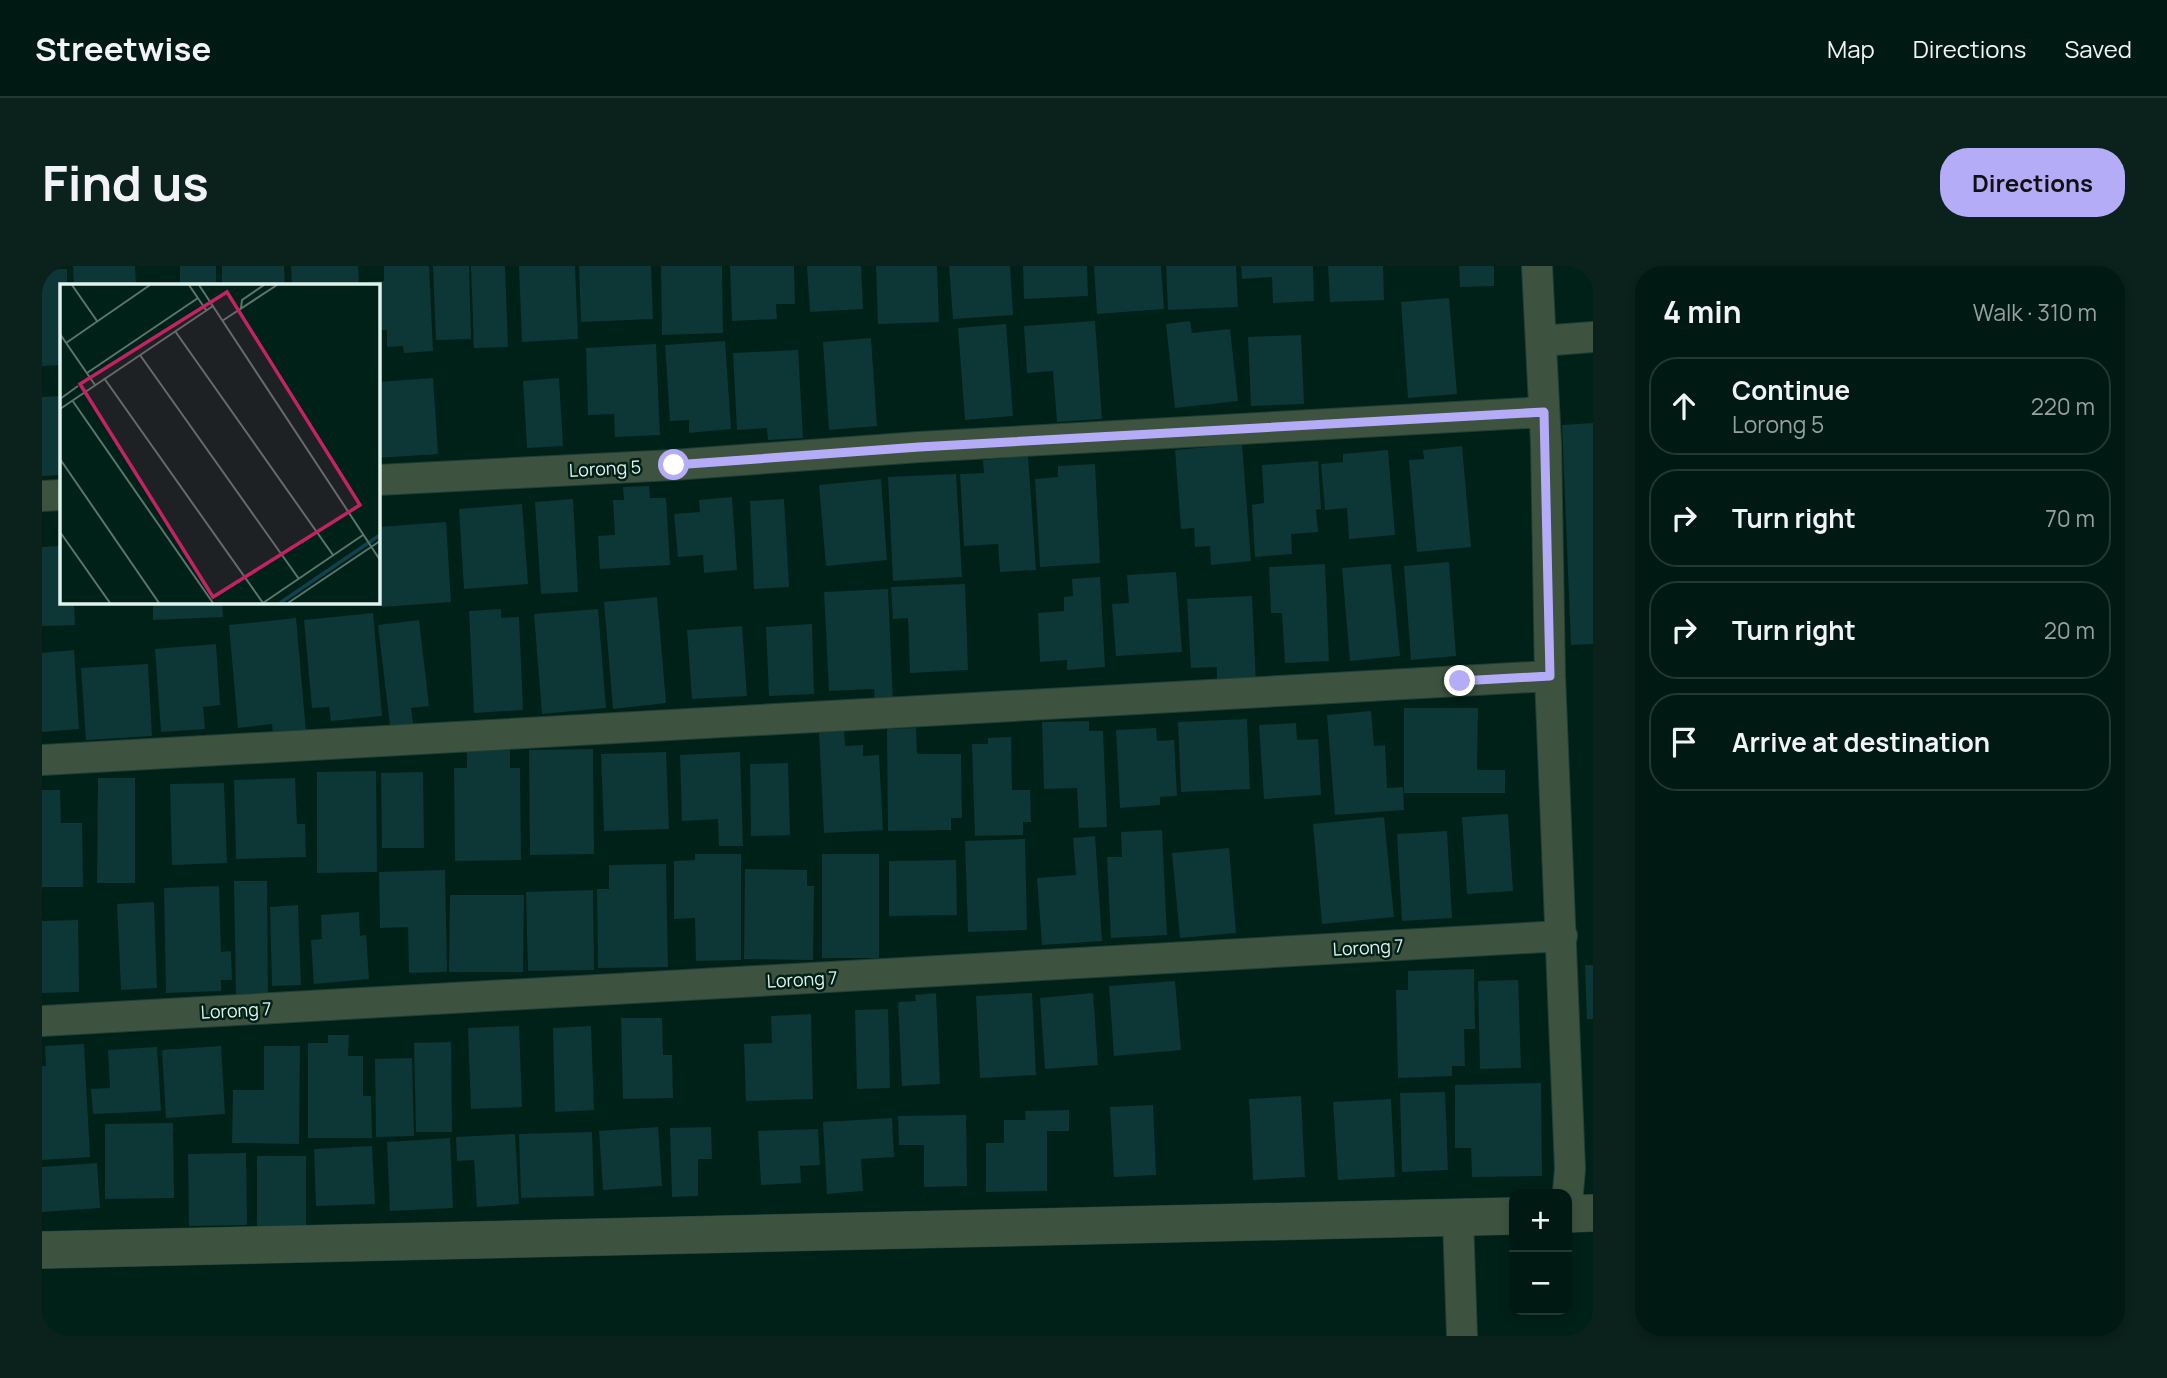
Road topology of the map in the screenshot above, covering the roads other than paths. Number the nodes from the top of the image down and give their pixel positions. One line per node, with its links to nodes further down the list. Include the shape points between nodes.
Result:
1 (1537, 266): 3 (street)
2 (1593, 337): 3 (street)
3 (1541, 341): 4 (street)
4 (1544, 412): 5 (street, Lorong 5); 8 (street)
5 (380, 480)
6 (60, 495): 7 (street)
7 (42, 496)
8 (1550, 676): 9 (street); 10 (street)
9 (42, 761)
10 (1562, 936): 11 (street, Lorong 7); 12 (street)
11 (42, 1021)
12 (1582, 1168): 13 (street)
13 (1572, 1191)
14 (1593, 1213): 15 (street)
15 (1572, 1214)
16 (1509, 1216): 17 (street)
17 (1458, 1219): 18 (street); 19 (street)
18 (42, 1250)
19 (1462, 1336)

